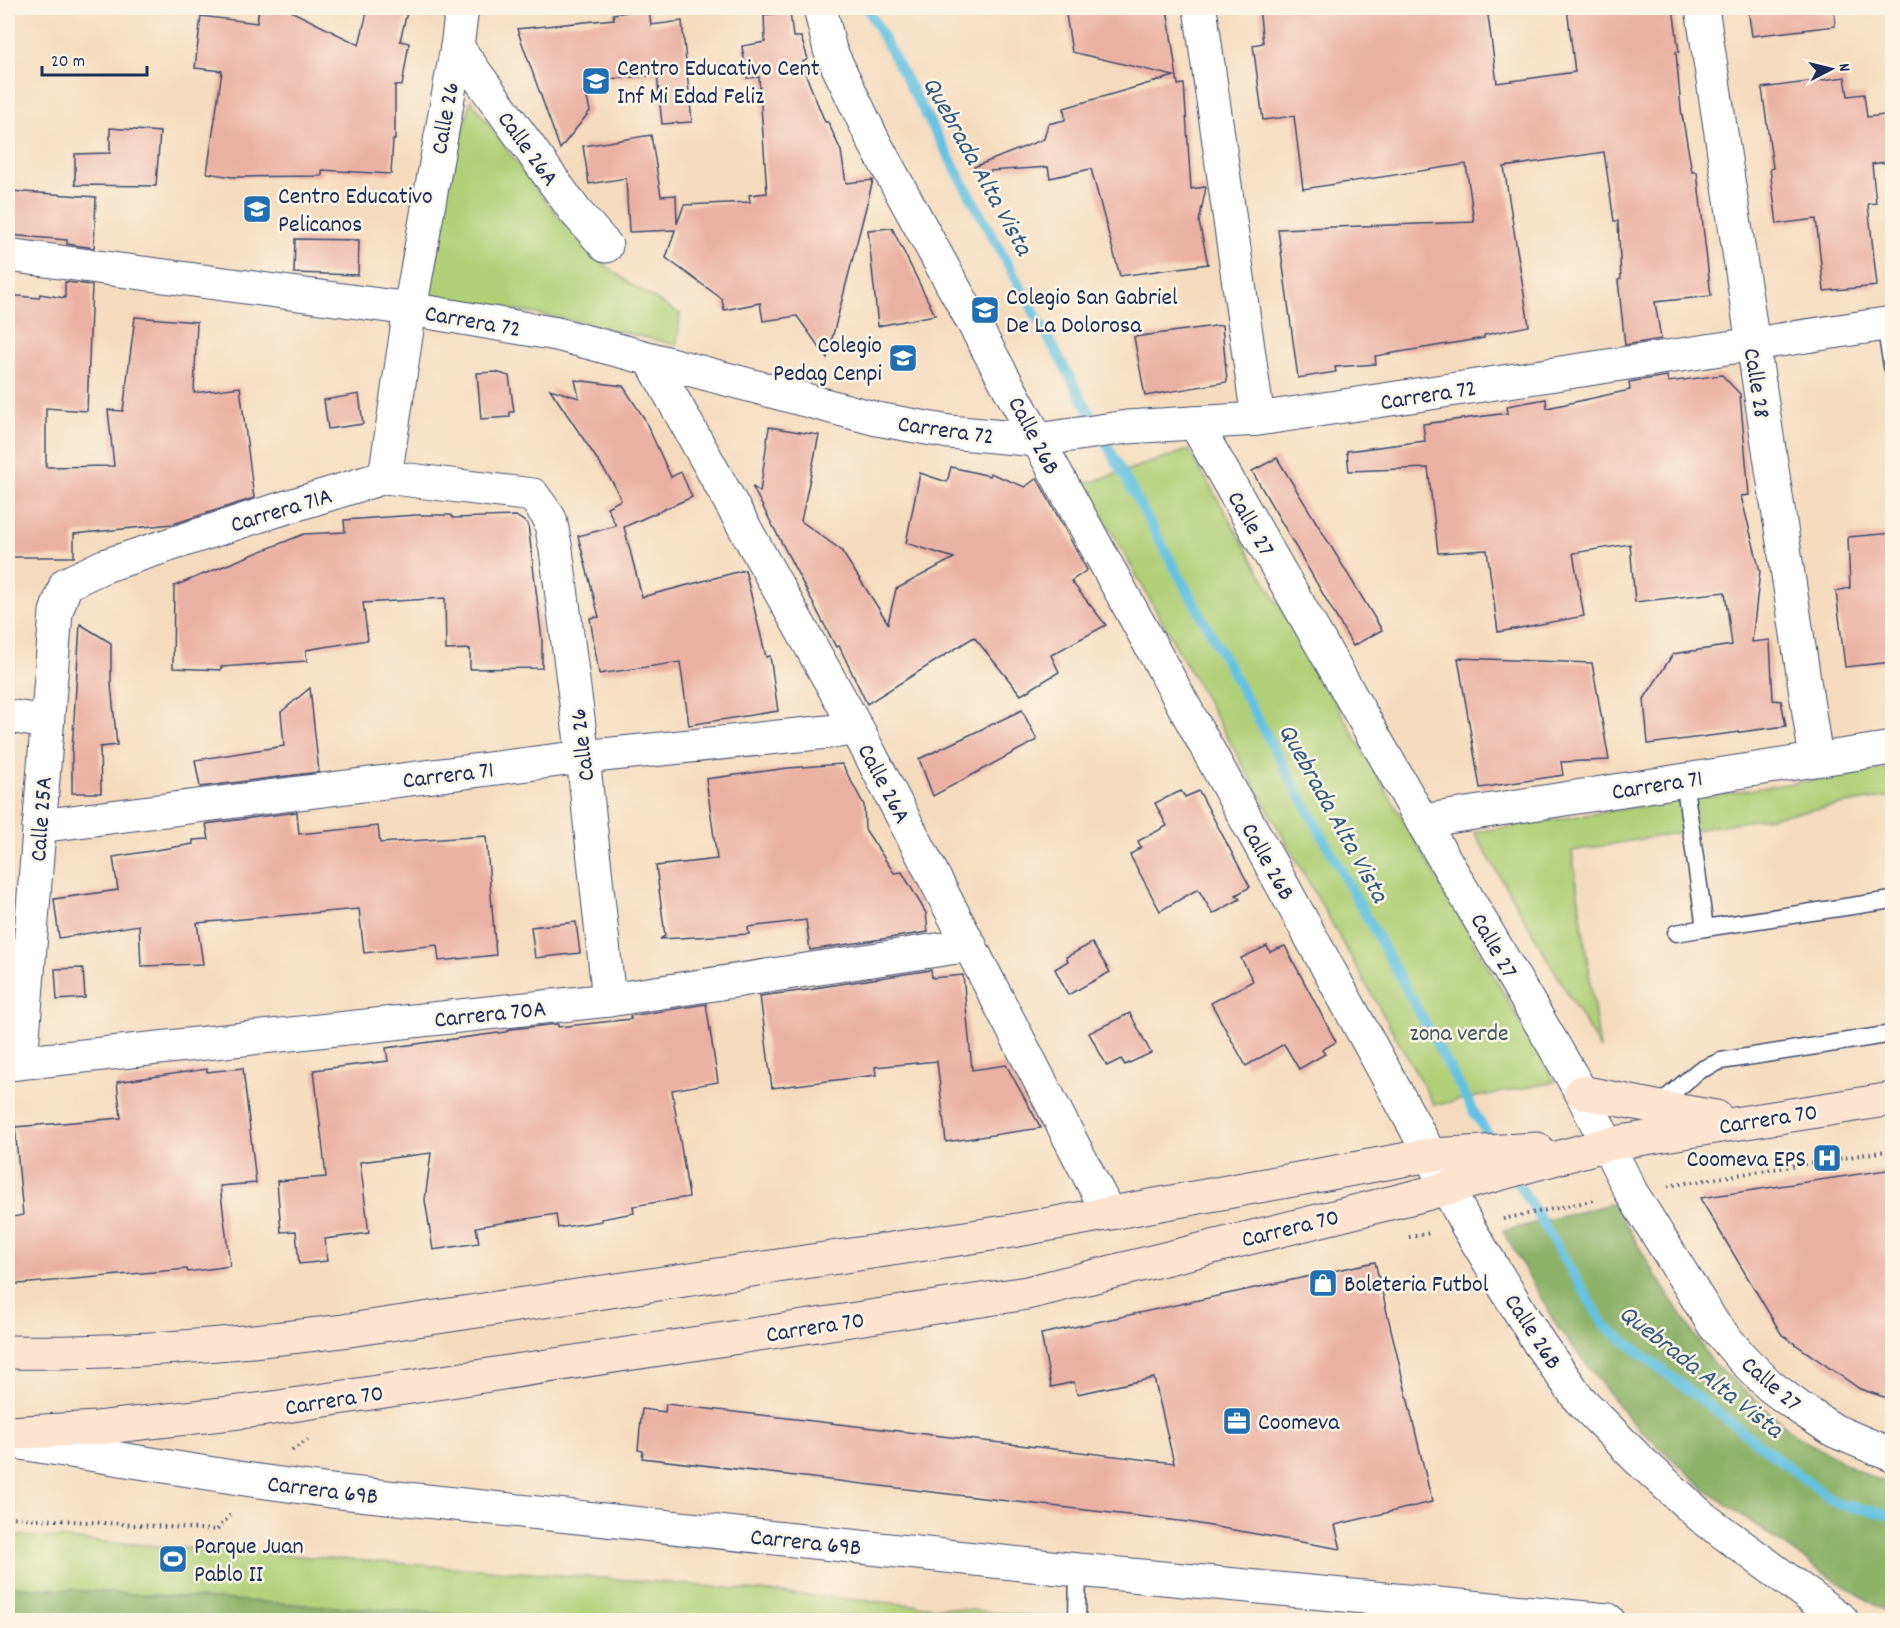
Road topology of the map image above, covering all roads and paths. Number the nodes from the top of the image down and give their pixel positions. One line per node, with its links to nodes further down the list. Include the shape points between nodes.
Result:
1 (462, 8): 5 (street, Calle 26)
2 (820, 8): 15 (street, Calle 26B, via 830,50 874,142)
3 (1200, 8): 13 (street)
4 (1702, 8): 10 (street, Calle 28)
5 (457, 47): 6 (street, Calle 26A, via 575,211); 8 (street, Calle 26)
6 (606, 246)
7 (8, 255): 8 (street, Carrera 72)
8 (410, 309): 11 (street, Carrera 72, via 557,334); 16 (street, Calle 26)
9 (1889, 324): 10 (street, Carrera 72); 12 (lane)
10 (1752, 345): 13 (street, Carrera 72); 24 (street, Calle 28)
11 (651, 360): 15 (street, Carrera 72, via 877,419 949,432); 21 (street, Calle 26A)
12 (1893, 367)
13 (1258, 419): 14 (street, Carrera 72)
14 (1195, 423): 15 (street, Carrera 72, via 1127,427); 26 (street, Calle 27)
15 (1052, 438): 41 (street, Calle 26B)
16 (385, 477): 17 (street, Carrera 71A); 18 (street, Carrera 71A, via 104,566 66,584)
17 (533, 495): 23 (street, Calle 26, via 550,519 556,550)
18 (56, 612): 20 (street, Calle 25A)
19 (8, 716): 20 (street)
20 (47, 722): 27 (street, Calle 25A)
21 (857, 729): 23 (street, Carrera 71); 31 (street, Calle 26A)
22 (1893, 748): 24 (street, Carrera 71)
23 (583, 757): 27 (street, Carrera 71); 32 (street, Calle 26)
24 (1816, 759): 25 (street, Carrera 71)
25 (1684, 780): 26 (street, Carrera 71); 29 (lane)
26 (1422, 821): 35 (street, Calle 27)
27 (39, 826): 34 (street, Calle 25A)
28 (1893, 900): 29 (lane)
29 (1705, 928): 30 (lane)
30 (1677, 933)
31 (970, 945): 32 (street, Carrera 70A); 46 (street, Calle 26A)
32 (609, 1000): 34 (street, Carrera 70A)
33 (1893, 1034): 37 (lane, via 1721,1061 1698,1071)
34 (14, 1063)
35 (1581, 1092): 37 (main road); 39 (street, Calle 27)
36 (1893, 1099): 38 (main road, Carrera 70)
37 (1656, 1107): 38 (main road)
38 (1747, 1122): 39 (main road, Carrera 70)
39 (1608, 1144): 42 (main road, Carrera 70); 52 (street, Calle 27, via 1631,1192 1714,1325 1742,1358 1770,1386 1835,1431)
40 (1893, 1150): 43 (path)
41 (1430, 1155): 42 (main road, Carrera 70); 44 (street, Calle 26B); 46 (main road, Carrera 70)
42 (1480, 1165): 44 (main road, Carrera 70)
43 (1666, 1186)
44 (1447, 1188): 49 (main road, Carrera 70, via 1027,1293 266,1409 97,1428); 58 (street, Calle 26B, via 1539,1343 1579,1399 1636,1458 1702,1517)
45 (1559, 1208): 47 (path)
46 (1108, 1212): 48 (main road, Carrera 70, via 1000,1233 260,1341 159,1350)
47 (1512, 1218)
48 (8, 1352)
49 (8, 1432)
50 (309, 1439): 53 (path, via 294,1448)
51 (8, 1441): 53 (street, Carrera 69B)
52 (1893, 1455)
53 (261, 1482): 54 (path, via 217,1530); 55 (street, Carrera 69B)
54 (8, 1517)
55 (1078, 1570): 56 (lane); 57 (street, Carrera 69B)
56 (1077, 1620)
57 (1608, 1620)
58 (1842, 1620)

